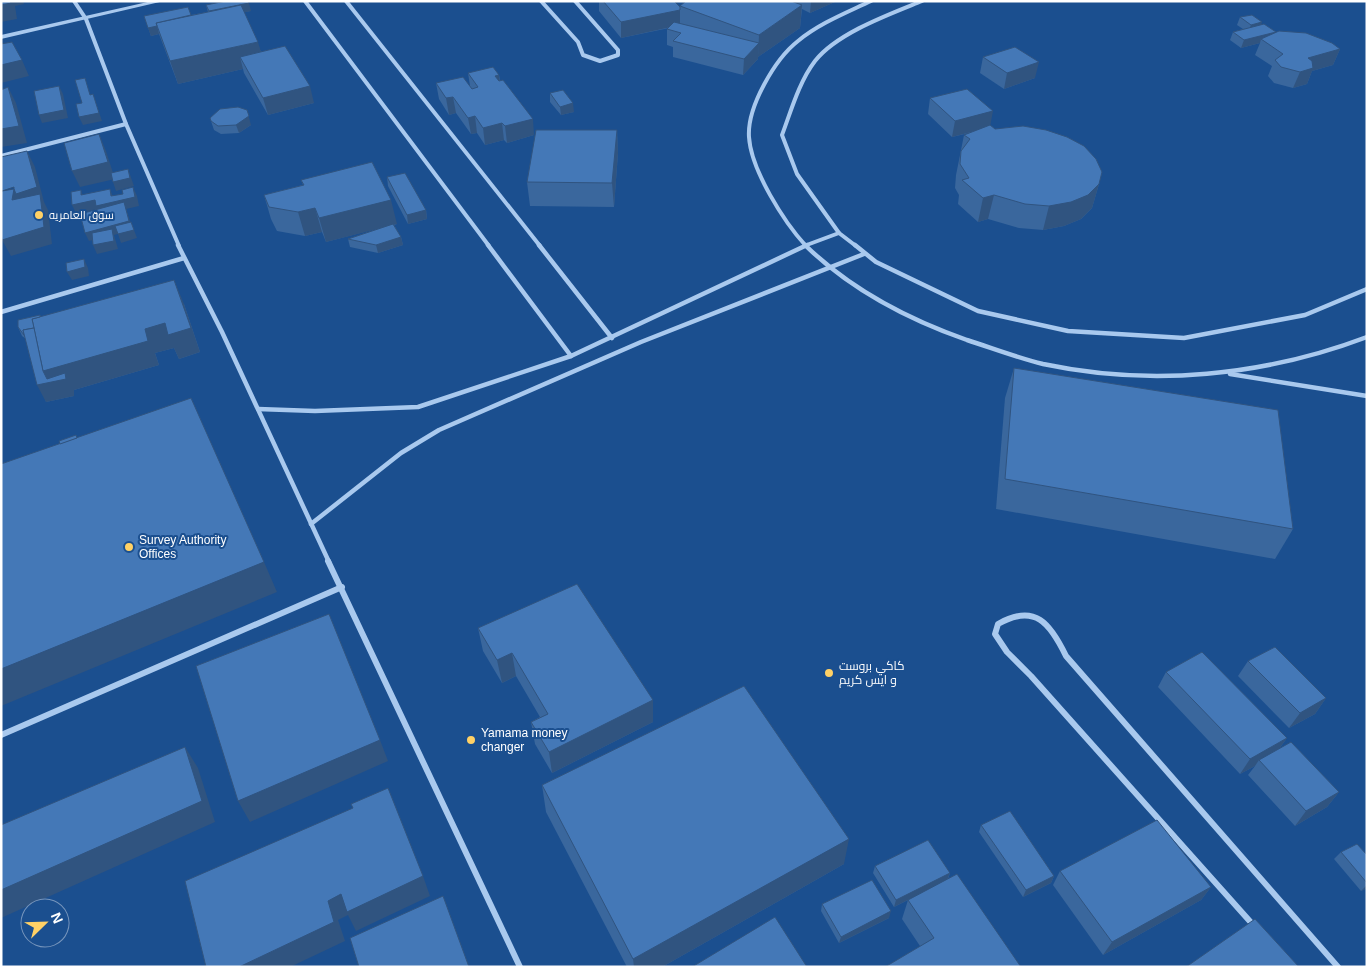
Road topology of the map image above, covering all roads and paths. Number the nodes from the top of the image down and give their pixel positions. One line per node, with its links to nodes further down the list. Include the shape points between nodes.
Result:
1 (74, 1): 9 (street)
2 (161, 1): 9 (street)
3 (306, 1): 22 (street)
4 (346, 1): 21 (street)
5 (541, 1): 6 (street, via 578,42 583,55 605,61 618,54 616,45 604,36)
6 (575, 1)
7 (870, 1): 14 (street, via 825,23 788,51 758,95 749,136 760,172 783,216)
8 (922, 1): 13 (street, via 850,35 816,60 795,98 782,135 797,174)
9 (86, 19): 10 (street); 11 (street)
10 (1, 37)
11 (126, 124): 12 (street); 16 (street)
12 (1, 156)
13 (839, 233): 14 (street); 15 (street)
14 (805, 246): 17 (street); 21 (street)
15 (864, 254): 17 (street); 18 (street, via 898,274 978,311 1068,331 1184,338 1305,316)
16 (184, 258): 19 (street); 25 (street)
17 (830, 267): 23 (street, via 883,303 962,340 1049,365 1143,375); 26 (street, via 641,342 439,430 402,453)
18 (1367, 289)
19 (1, 312)
20 (1367, 337): 23 (street, via 1300,360)
21 (612, 338): 22 (street)
22 (571, 356): 25 (street, via 418,407 315,412)
23 (1224, 373): 24 (street)
24 (1367, 396)
25 (258, 409): 26 (street)
26 (311, 524): 27 (street)
27 (342, 587): 28 (street); 30 (street)
28 (1, 735)
29 (1257, 930): 31 (street, via 1006,652 995,634 998,624 1018,614 1029,613 1049,625 1066,656)
30 (520, 967)
31 (1338, 967)

